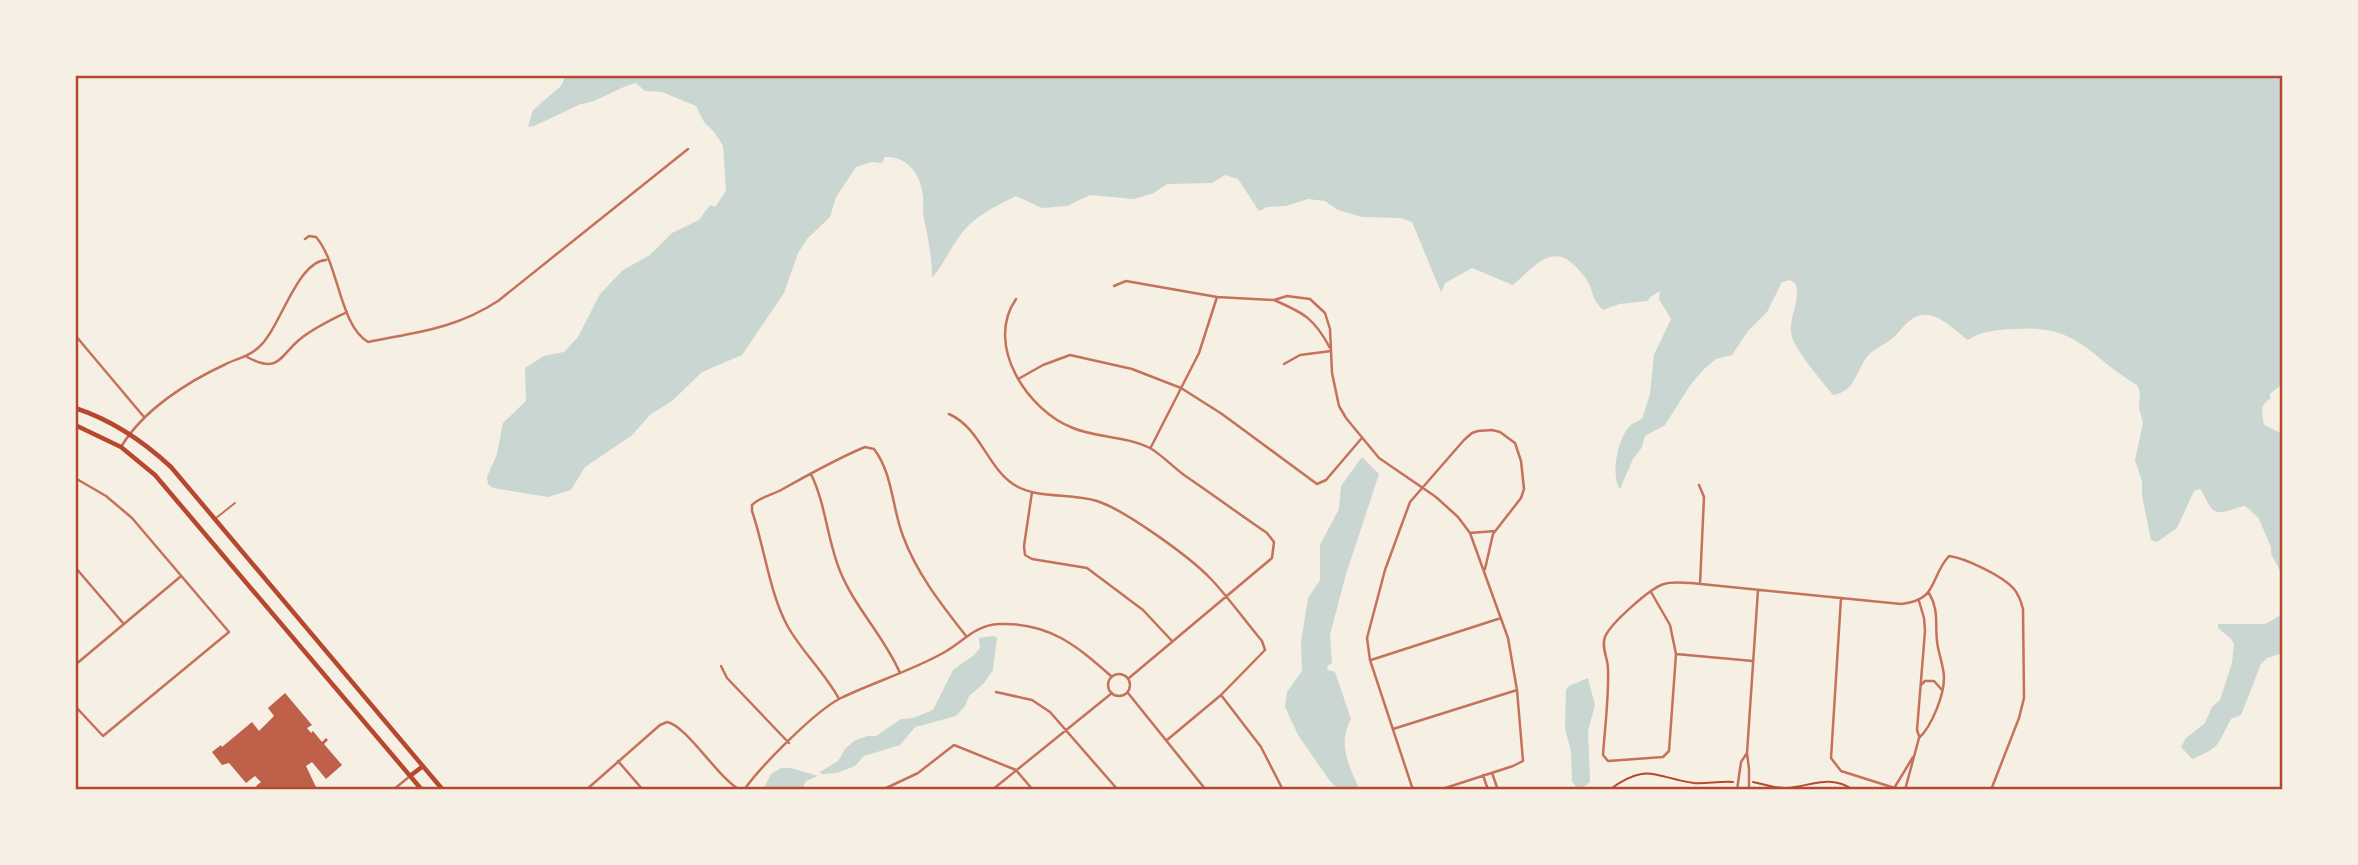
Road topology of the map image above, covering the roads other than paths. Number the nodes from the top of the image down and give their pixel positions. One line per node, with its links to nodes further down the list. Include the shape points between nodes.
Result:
1 (688, 149): 8 (street, via 477,315 437,329 368,342 360,337)
2 (305, 239): 3 (street, via 318,238)
3 (327, 261): 8 (street); 11 (street, via 319,260 300,279 267,338)
4 (1114, 286): 5 (street, via 1126,281)
5 (1217, 296): 7 (street); 14 (street, via 1199,353)
6 (1016, 299): 13 (street, via 1003,337)
7 (1274, 300): 10 (street, via 1312,319); 10 (street, via 1287,296 1310,299 1325,313)
8 (347, 312): 11 (street, via 299,340 277,362)
9 (75, 335): 17 (street)
10 (1331, 351): 12 (street, via 1300,355); 20 (street, via 1339,406)
11 (247, 357): 17 (street, via 198,380)
12 (1284, 364)
13 (1020, 378): 14 (street, via 1070,355 1132,369); 22 (street, via 1033,401 1058,422)
14 (1181, 388): 20 (street, via 1317,484 1326,480); 22 (street)
15 (75, 408): 19 (main road)
16 (948, 414): 27 (street, via 968,427 1008,478)
17 (144, 417): 19 (street)
18 (75, 425): 21 (main road)
19 (129, 433): 21 (street); 29 (main road, via 171,467)
20 (1361, 439): 26 (street, via 1379,458)
21 (121, 447): 75 (main road, via 178,499)
22 (1150, 448): 39 (street, via 1274,542 1272,558)
23 (811, 473): 44 (street, via 861,449 870,447 876,452 902,534 922,578); 51 (street, via 839,569); 61 (street, via 752,505 788,627)
24 (75, 478): 34 (street, via 132,518)
25 (1699, 485): 35 (street, via 1704,497)
26 (1423, 488): 30 (street, via 1472,433 1492,430 1506,435 1518,448 1524,489); 31 (street); 47 (street, via 1410,502 1382,579 1367,638)
27 (1032, 492): 39 (street, via 1095,500 1117,509 1199,568); 45 (street, via 1025,555 1087,568 1152,618)
28 (235, 503): 29 (lane)
29 (216, 518): 71 (main road)
30 (1495, 531): 31 (street); 33 (street)
31 (1470, 533): 33 (street)
32 (75, 567): 43 (street)
33 (1485, 573): 42 (street)
34 (180, 576): 43 (street); 62 (street, via 229,632 103,737)
35 (1700, 584): 36 (street); 37 (street, via 1668,583)
36 (1758, 590): 40 (street); 48 (street)
37 (1651, 592): 46 (street, via 1670,625); 46 (street, via 1610,629 1604,645 1608,670 1605,760 1667,756)
38 (1929, 593): 41 (street); 56 (street, via 1936,605 1945,679); 96 (street, via 1949,556 1960,557 2007,582 2020,597 2024,698)
39 (1226, 596): 45 (street); 60 (street, via 1265,650)
40 (1841, 598): 41 (street, via 1901,604); 76 (street, via 1830,749 1841,771)
41 (1919, 601): 54 (street, via 1925,631)
42 (1500, 618): 47 (street); 55 (street)
43 (124, 624): 49 (street)
44 (966, 636): 51 (street, via 942,654); 52 (street, via 995,624 1045,631 1083,650)
45 (1172, 641): 53 (street)
46 (1676, 654): 48 (street)
47 (1370, 660): 64 (street)
48 (1753, 661): 68 (street)
49 (75, 665)
50 (721, 666): 67 (street)
51 (900, 673): 61 (street)
52 (1111, 676): 53 (street, via 1120,673); 58 (street)
53 (1129, 678): 59 (street)
54 (1920, 685): 56 (street, via 1934,681); 65 (street)
55 (1517, 690): 64 (street); 73 (street, via 1523,761)
56 (1942, 690): 65 (street)
57 (996, 692): 63 (street, via 1032,700)
58 (1111, 693): 59 (street); 63 (street)
59 (1128, 693): 66 (street)
60 (1221, 695): 66 (street); 88 (street, via 1261,747)
61 (839, 699): 67 (street)
62 (75, 706)
63 (1067, 729): 72 (street); 86 (street)
64 (1392, 730): 89 (street)
65 (1919, 738): 69 (street)
66 (1167, 740): 87 (street)
67 (789, 743): 82 (street)
68 (1747, 753): 93 (street); 94 (street)
69 (1914, 754): 76 (street); 95 (street)
70 (618, 761): 80 (street); 81 (street); 82 (street, via 667,722)
71 (423, 765): 75 (main road); 79 (main road)
72 (1016, 770): 83 (street, via 954,745 918,773); 84 (street); 85 (street)
73 (1492, 772): 74 (street); 92 (street)
74 (1483, 775): 90 (street); 91 (street)
75 (410, 776): 77 (street); 78 (main road)
76 (1893, 788): 95 (street)
77 (393, 790)
78 (422, 790)
79 (443, 790)
80 (586, 790)
81 (643, 790)
82 (742, 790)
83 (882, 790)
84 (992, 790)
85 (1033, 790)
86 (1118, 790)
87 (1206, 790)
88 (1283, 790)
89 (1413, 790)
90 (1439, 790)
91 (1488, 790)
92 (1498, 790)
93 (1737, 790)
94 (1749, 790)
95 (1903, 790)
96 (1992, 790)

